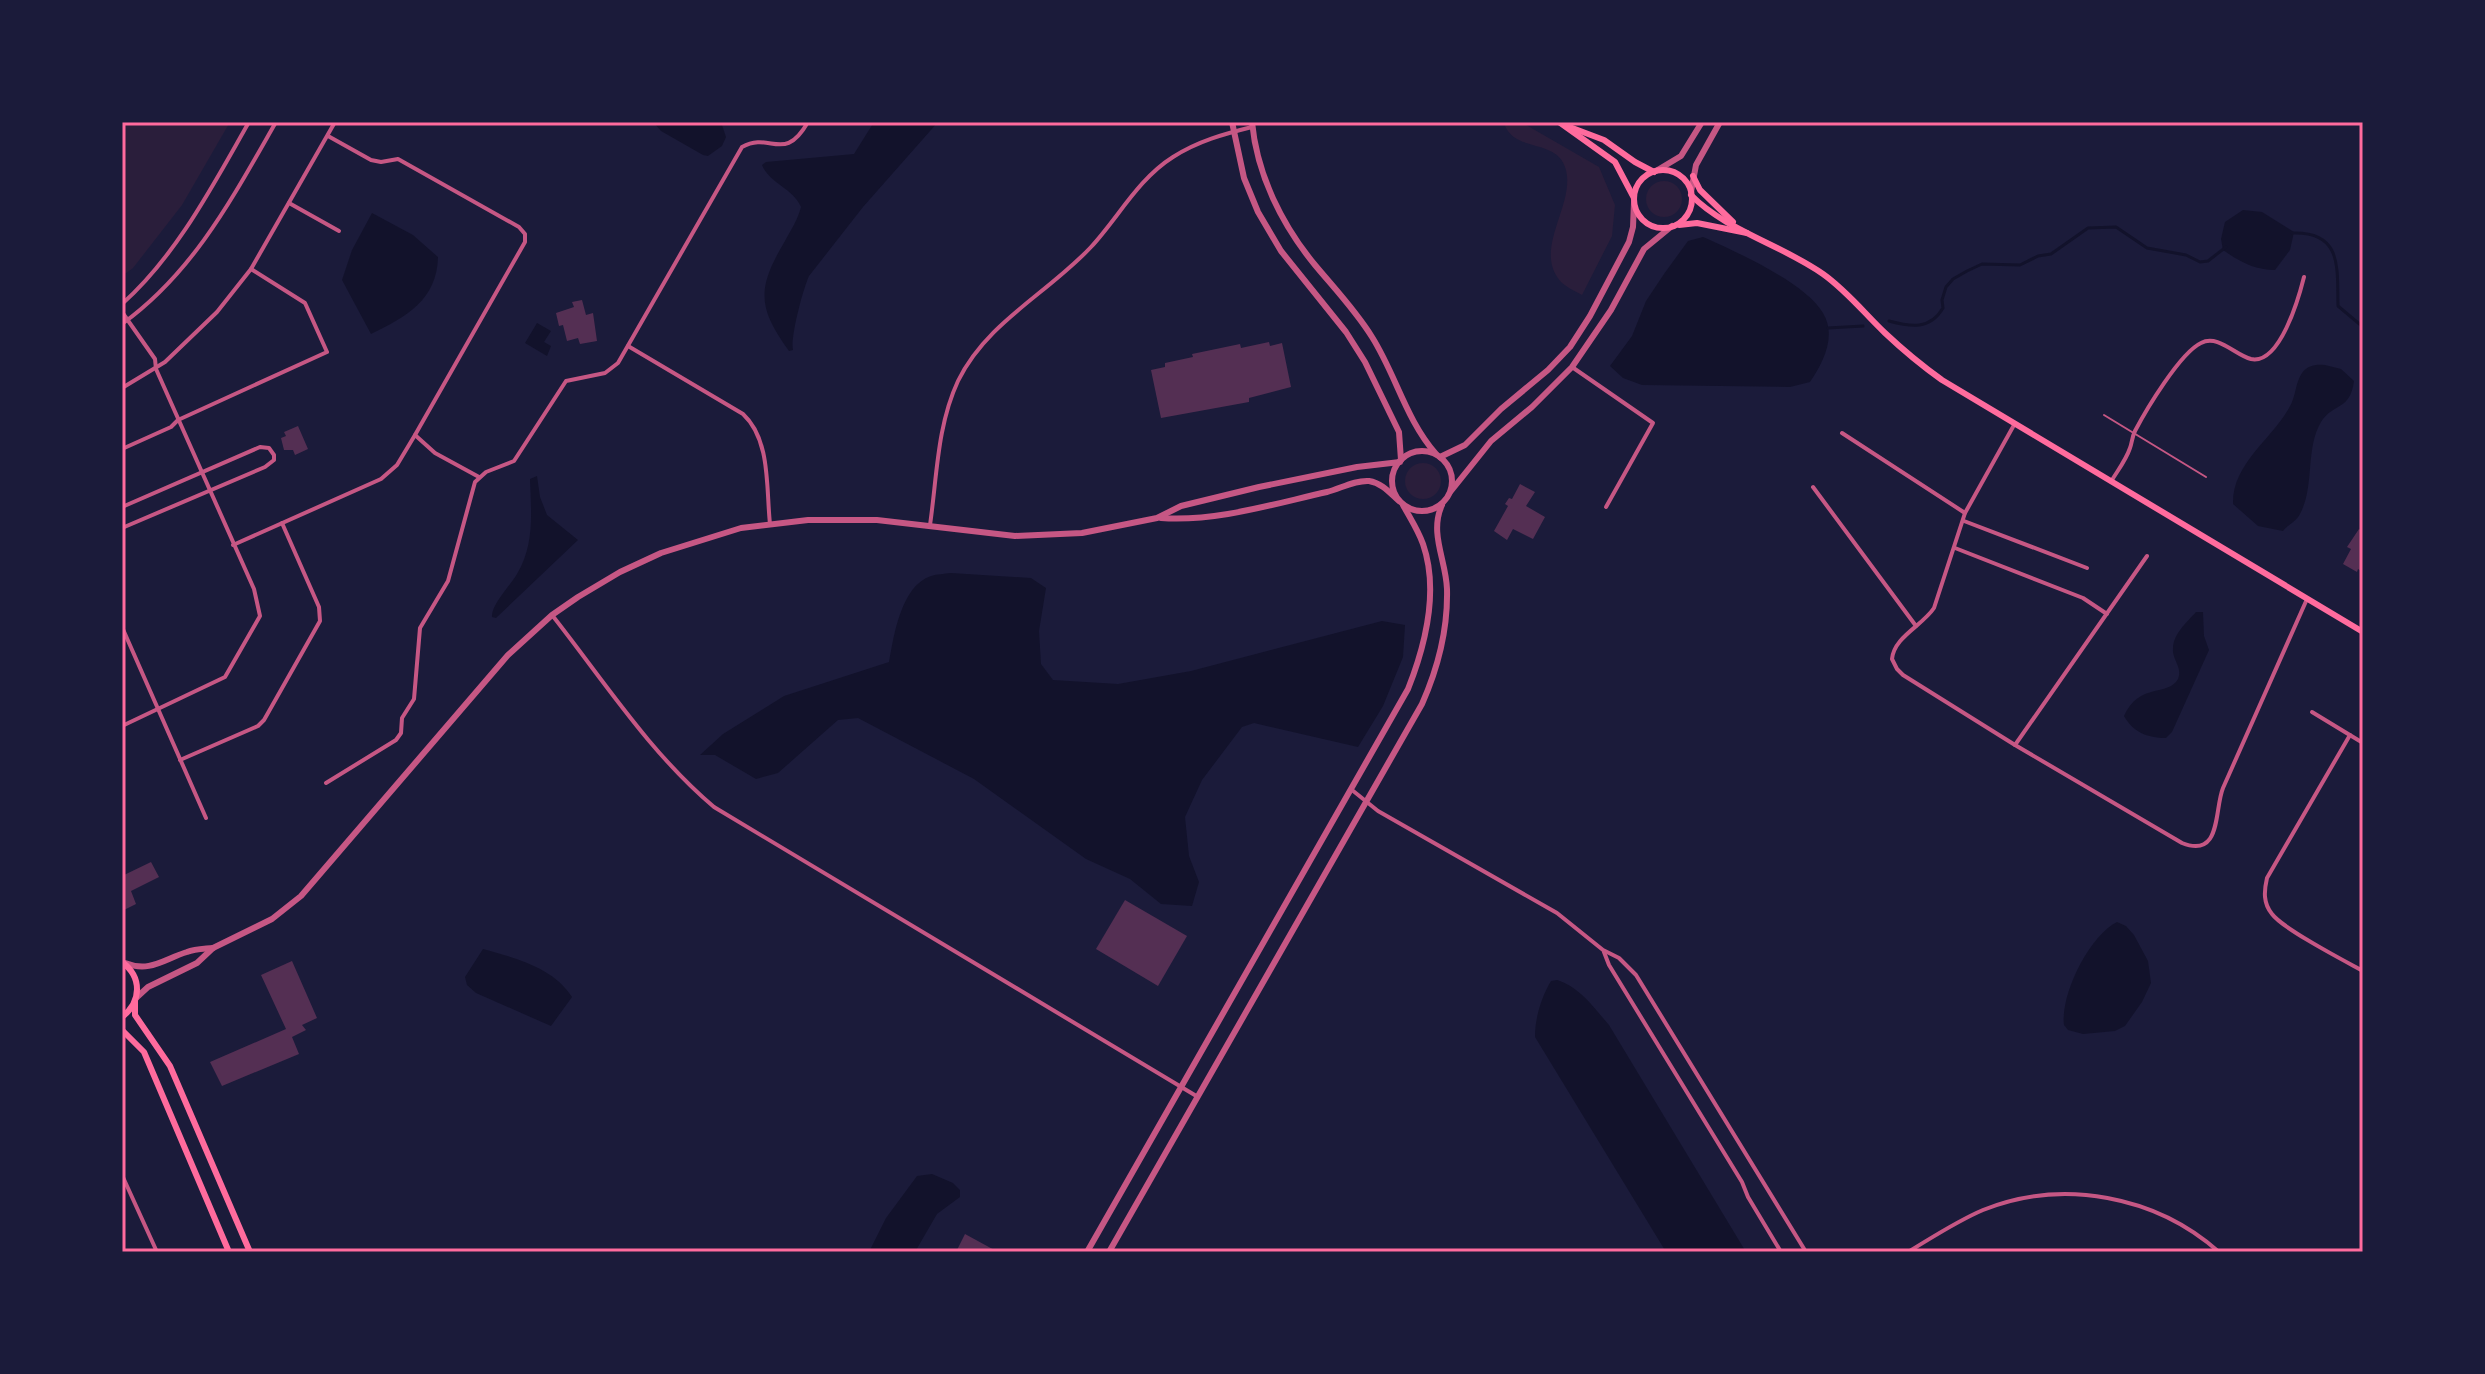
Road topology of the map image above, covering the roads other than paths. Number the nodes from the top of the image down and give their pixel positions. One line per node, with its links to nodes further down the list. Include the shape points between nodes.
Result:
1 (249, 122): 23 (street, via 193,218)
2 (276, 122): 25 (street, via 208,239)
3 (335, 122): 11 (street)
4 (808, 122): 26 (street, via 791,143 747,144 737,154)
5 (1232, 122): 10 (street)
6 (1702, 122): 12 (street, via 1681,156)
7 (1720, 122): 13 (street)
8 (1561, 123): 12 (main road, via 1604,140); 15 (main road, via 1615,162)
9 (1252, 124): 10 (street); 37 (street, via 1261,168 1285,222 1371,335 1413,423)
10 (1233, 132): 38 (street, via 1244,178 1263,222 1365,362 1399,432); 55 (street, via 1199,143 1151,175 1090,249 980,346 950,401)
11 (328, 136): 16 (street); 35 (street, via 371,160 398,159 525,234)
12 (1655, 171): 14 (main road, via 1678,175); 15 (main road, via 1641,180)
13 (1693, 176): 14 (street); 17 (main road)
14 (1691, 194): 17 (main road, via 1711,213); 18 (main road, via 1688,213)
15 (1634, 200): 18 (main road, via 1648,224); 37 (street, via 1629,242 1575,340 1465,445)
16 (289, 203): 19 (street); 21 (street)
17 (1735, 224): 20 (main road)
18 (1673, 226): 20 (main road, via 1697,223); 27 (street, via 1641,253)
19 (339, 231)
20 (1751, 233): 32 (main road, via 1820,272 1917,362)
21 (251, 269): 28 (street, via 203,327); 31 (street, via 305,303 327,352)
22 (2304, 277): 34 (street, via 2295,312 2268,355 2249,358 2215,341 2201,343 2173,370)
23 (122, 304)
24 (122, 312): 25 (street)
25 (125, 322): 28 (street, via 155,359)
26 (628, 346): 40 (street, via 610,370 566,381 514,461); 54 (street, via 754,424 762,445)
27 (1572, 367): 44 (street, via 1491,441); 49 (street, via 1653,423)
28 (156, 369): 29 (street); 31 (street)
29 (122, 388)
30 (2104, 415): 34 (lane)
31 (178, 420): 36 (street); 39 (street)
32 (2014, 425): 42 (main road); 50 (street)
33 (1842, 433): 50 (street)
34 (2133, 434): 41 (lane); 42 (street)
35 (415, 435): 40 (street, via 435,453); 53 (street, via 397,465 381,479)
36 (122, 449)
37 (1438, 456): 38 (street, via 1416,452); 44 (street, via 1452,474)
38 (1400, 461): 46 (street, via 1392,479); 51 (street, via 1259,487 1181,506)
39 (200, 473): 45 (street); 45 (street, via 260,447 274,455 265,467); 48 (street)
40 (479, 477): 74 (street, via 471,488 448,581 420,628 414,699 402,718 401,733)
41 (2206, 477)
42 (2111, 482): 61 (main road)
43 (1813, 487): 64 (street)
44 (1451, 491): 47 (street)
45 (209, 492): 56 (street); 57 (street)
46 (1401, 503): 47 (street, via 1425,512); 51 (street, via 1385,488 1364,481 1206,517); 75 (street, via 1419,532 1428,566 1424,633 1402,703)
47 (1442, 505): 76 (street, via 1436,528 1447,600 1440,652 1422,704)
48 (122, 507)
49 (1606, 507)
50 (1965, 513): 52 (street)
51 (1157, 518): 55 (street, via 1042,536)
52 (1964, 521): 58 (street); 60 (street)
53 (282, 523): 57 (street); 73 (street, via 320,621 258,726)
54 (770, 524): 55 (street, via 877,520); 63 (street, via 716,534 661,553)
55 (929, 527)
56 (122, 528)
57 (233, 545): 67 (street, via 254,589 259,617 222,680)
58 (1955, 548): 62 (street, via 2083,598); 64 (street, via 1934,608)
59 (2147, 556): 62 (street)
60 (2087, 568)
61 (2307, 599): 66 (main road); 72 (street, via 2218,800 2216,830 2203,844 2182,843)
62 (2107, 614): 72 (street)
63 (552, 615): 78 (street, via 497,666 310,887 272,919); 85 (street, via 659,754 714,807)
64 (1916, 626): 72 (street, via 1892,653 1897,669)
65 (122, 627): 67 (street)
66 (2363, 632)
67 (158, 710): 69 (street); 73 (street)
68 (2312, 712): 70 (street)
69 (122, 726)
70 (2350, 735): 71 (street); 81 (street, via 2263,891 2280,922)
71 (2363, 743)
72 (2015, 745)
73 (180, 760): 77 (street)
74 (326, 783)
75 (1352, 790): 76 (street); 85 (street)
76 (1367, 801): 79 (street, via 1557,913); 86 (street)
77 (206, 818)
78 (213, 948): 80 (street, via 190,950 153,967); 82 (street, via 197,963 148,987)
79 (1603, 950): 93 (street); 94 (street, via 1636,975)
80 (123, 962): 82 (main road, via 136,979)
81 (2363, 971)
82 (136, 1000): 83 (main road); 90 (main road, via 135,1015 177,1080)
83 (122, 1017)
84 (122, 1030): 89 (main road, via 144,1052)
85 (1182, 1087): 86 (street); 91 (street)
86 (1198, 1097): 92 (street)
87 (122, 1175): 88 (street)
88 (157, 1252)
89 (229, 1252)
90 (250, 1252)
91 (1087, 1252)
92 (1109, 1252)
93 (1781, 1252)
94 (1806, 1252)
95 (1908, 1252): 96 (street, via 1984,1210 2032,1197 2073,1194 2150,1210)
96 (2219, 1252)

